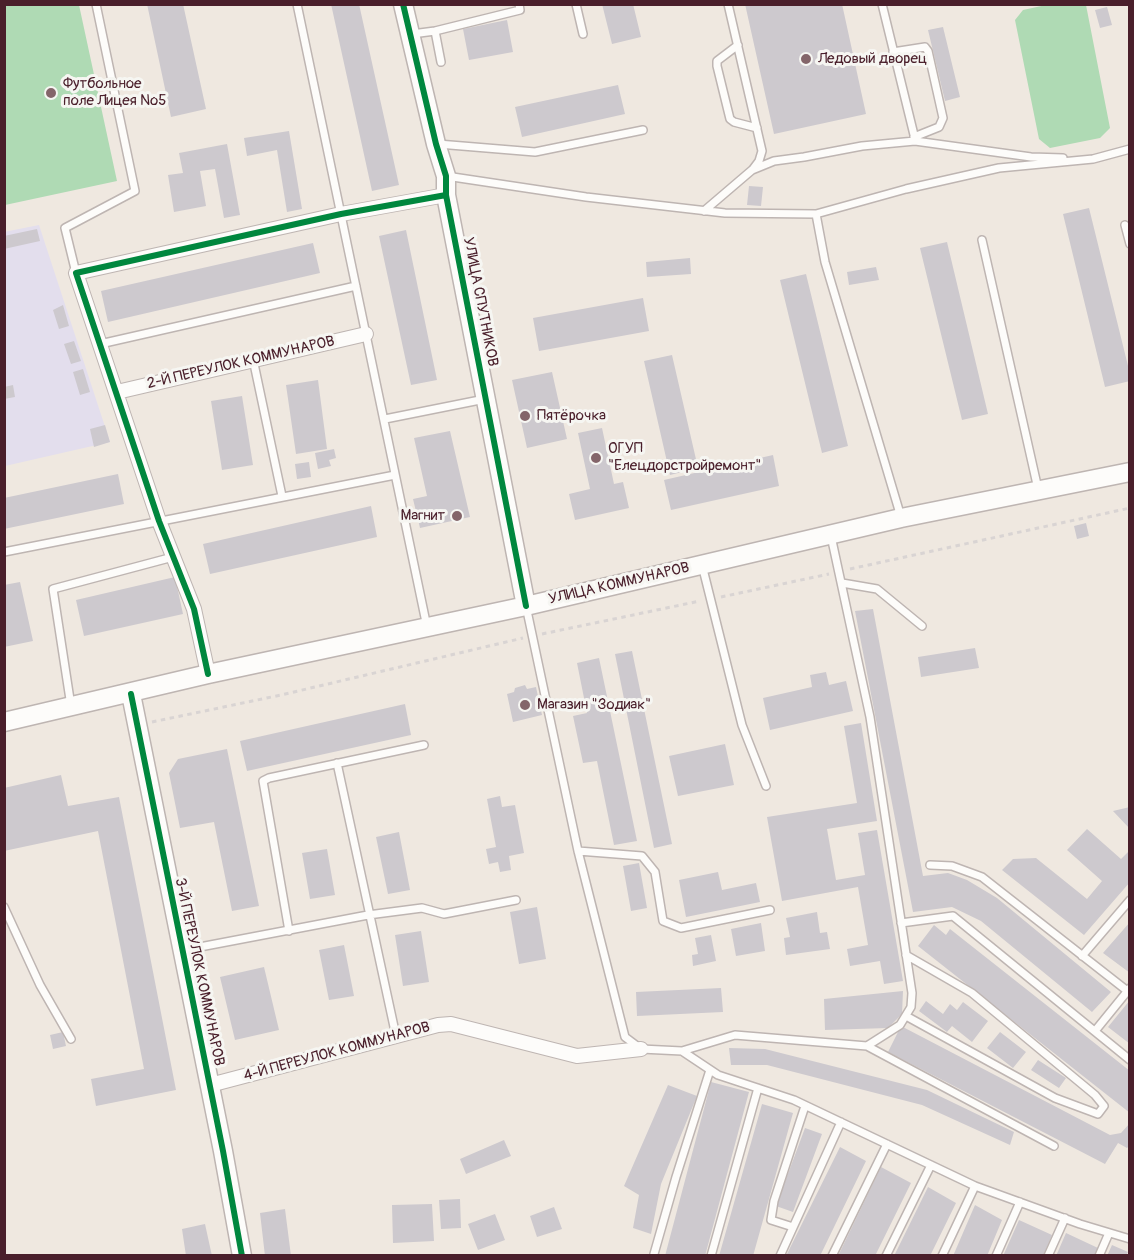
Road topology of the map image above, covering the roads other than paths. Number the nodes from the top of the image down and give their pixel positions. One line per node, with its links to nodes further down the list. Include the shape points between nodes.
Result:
1 (96, 4): 29 (lane, via 135,191 64,228)
2 (297, 4): 24 (lane)
3 (403, 4): 9 (street, УЛИЦА СПУТНИКОВ)
4 (519, 4): 8 (lane, via 520,10)
5 (576, 4): 10 (lane)
6 (728, 4): 11 (lane)
7 (882, 4): 12 (lane)
8 (435, 31): 9 (lane); 13 (lane)
9 (410, 34): 17 (street, УЛИЦА СПУТНИКОВ)
10 (583, 34)
11 (738, 45): 14 (lane); 14 (lane, via 717,61 717,66 730,119)
12 (894, 52): 16 (lane); 16 (lane, via 925,47 928,51 943,118 939,127)
13 (441, 62)
14 (757, 128): 20 (lane, via 762,150)
15 (643, 130): 17 (lane, via 535,152)
16 (915, 139): 19 (lane, via 1031,157); 20 (lane, via 774,161)
17 (436, 144): 21 (street, УЛИЦА СПУТНИКОВ)
18 (1130, 149): 19 (lane)
19 (1092, 159): 25 (lane, via 999,168)
20 (752, 170): 23 (lane)
21 (446, 176): 22 (street, УЛИЦА СПУТНИКОВ); 23 (lane)
22 (446, 195): 24 (street); 35 (street, УЛИЦА СПУТНИКОВ)
23 (704, 211): 25 (lane)
24 (341, 214): 29 (street); 30 (lane)
25 (816, 214): 41 (lane, via 825,262)
26 (1125, 225): 28 (lane)
27 (982, 240): 39 (lane)
28 (1130, 244)
29 (76, 273): 32 (street)
30 (356, 286): 31 (lane); 32 (lane)
31 (366, 334): 33 (street, 2-Й ПЕРЕУЛОК КОММУНАРОВ); 36 (lane)
32 (100, 344): 34 (street)
33 (253, 359): 34 (street, 2-Й ПЕРЕУЛОК КОММУНАРОВ); 40 (lane)
34 (117, 392): 42 (street)
35 (487, 399): 36 (lane); 48 (street, УЛИЦА СПУТНИКОВ)
36 (385, 419): 38 (lane)
37 (1130, 472): 39 (street, УЛИЦА КОММУНАРОВ)
38 (395, 475): 40 (lane); 50 (lane)
39 (1038, 489): 41 (street, УЛИЦА КОММУНАРОВ)
40 (282, 496): 42 (lane)
41 (901, 518): 43 (street, УЛИЦА КОММУНАРОВ)
42 (159, 521): 44 (lane); 45 (street)
43 (831, 534): 46 (street, УЛИЦА КОММУНАРОВ); 47 (lane)
44 (4, 552)
45 (173, 557): 51 (street, via 194,609); 53 (lane, via 53,589)
46 (702, 565): 48 (street, УЛИЦА КОММУНАРОВ); 57 (lane, via 742,725)
47 (842, 583): 49 (lane, via 877,589); 65 (lane, via 870,717)
48 (526, 606): 50 (street, УЛИЦА КОММУНАРОВ); 58 (lane)
49 (922, 626)
50 (427, 627): 51 (street, УЛИЦА КОММУНАРОВ)
51 (208, 674): 52 (street, УЛИЦА КОММУНАРОВ)
52 (131, 694): 53 (street, УЛИЦА КОММУНАРОВ); 67 (street, 3-Й ПЕРЕУЛОК КОММУНАРОВ)
53 (71, 706): 54 (street, УЛИЦА КОММУНАРОВ)
54 (4, 722)
55 (424, 745): 56 (lane)
56 (337, 763): 64 (lane); 66 (lane, via 263,781)
57 (766, 786)
58 (578, 851): 63 (lane, via 642,856 655,873 663,921 681,928); 76 (lane, via 625,1037)
59 (930, 865): 69 (lane, via 952,866 982,877)
60 (516, 900): 64 (lane, via 444,914 422,908)
61 (1130, 900): 69 (lane)
62 (4, 907): 74 (lane, via 40,985)
63 (770, 910)
64 (368, 915): 66 (lane); 73 (lane)
65 (901, 923): 68 (lane); 72 (lane, via 953,916)
66 (290, 930): 67 (lane)
67 (182, 950): 80 (street, 3-Й ПЕРЕУЛОК КОММУНАРОВ)
68 (906, 955): 71 (lane, via 912,993); 71 (lane, via 972,993 1104,1106 1098,1114 1055,1098)
69 (1082, 956): 70 (lane)
70 (1129, 991): 72 (lane)
71 (906, 1016): 75 (lane, via 900,1025)
72 (1095, 1031): 78 (lane)
73 (396, 1037): 76 (street, 4-Й ПЕРЕУЛОК КОММУНАРОВ, via 451,1024 577,1056); 80 (street, 4-Й ПЕРЕУЛОК КОММУНАРОВ)
74 (72, 1040)
75 (867, 1046): 77 (lane, via 735,1035); 85 (lane)
76 (641, 1049): 77 (lane)
77 (682, 1052): 79 (lane)
78 (1130, 1060)
79 (710, 1070): 81 (lane); 93 (lane)
80 (210, 1085): 94 (street, 3-Й ПЕРЕУЛОК КОММУНАРОВ)
81 (758, 1088): 82 (lane); 95 (lane)
82 (805, 1106): 83 (lane); 90 (lane, via 771,1220)
83 (841, 1122): 84 (lane); 90 (lane)
84 (887, 1144): 86 (lane); 97 (lane)
85 (1054, 1146)
86 (931, 1165): 87 (lane); 98 (lane)
87 (975, 1186): 88 (lane); 99 (lane)
88 (1020, 1202): 89 (lane); 100 (lane)
89 (1065, 1218): 91 (lane); 101 (lane)
90 (793, 1227): 96 (lane)
91 (1109, 1233): 92 (lane); 102 (lane)
92 (1130, 1239)
93 (654, 1254)
94 (242, 1256)
95 (711, 1256)
96 (780, 1256)
97 (832, 1256)
98 (886, 1256)
99 (942, 1256)
100 (996, 1256)
101 (1048, 1256)
102 (1099, 1256)

